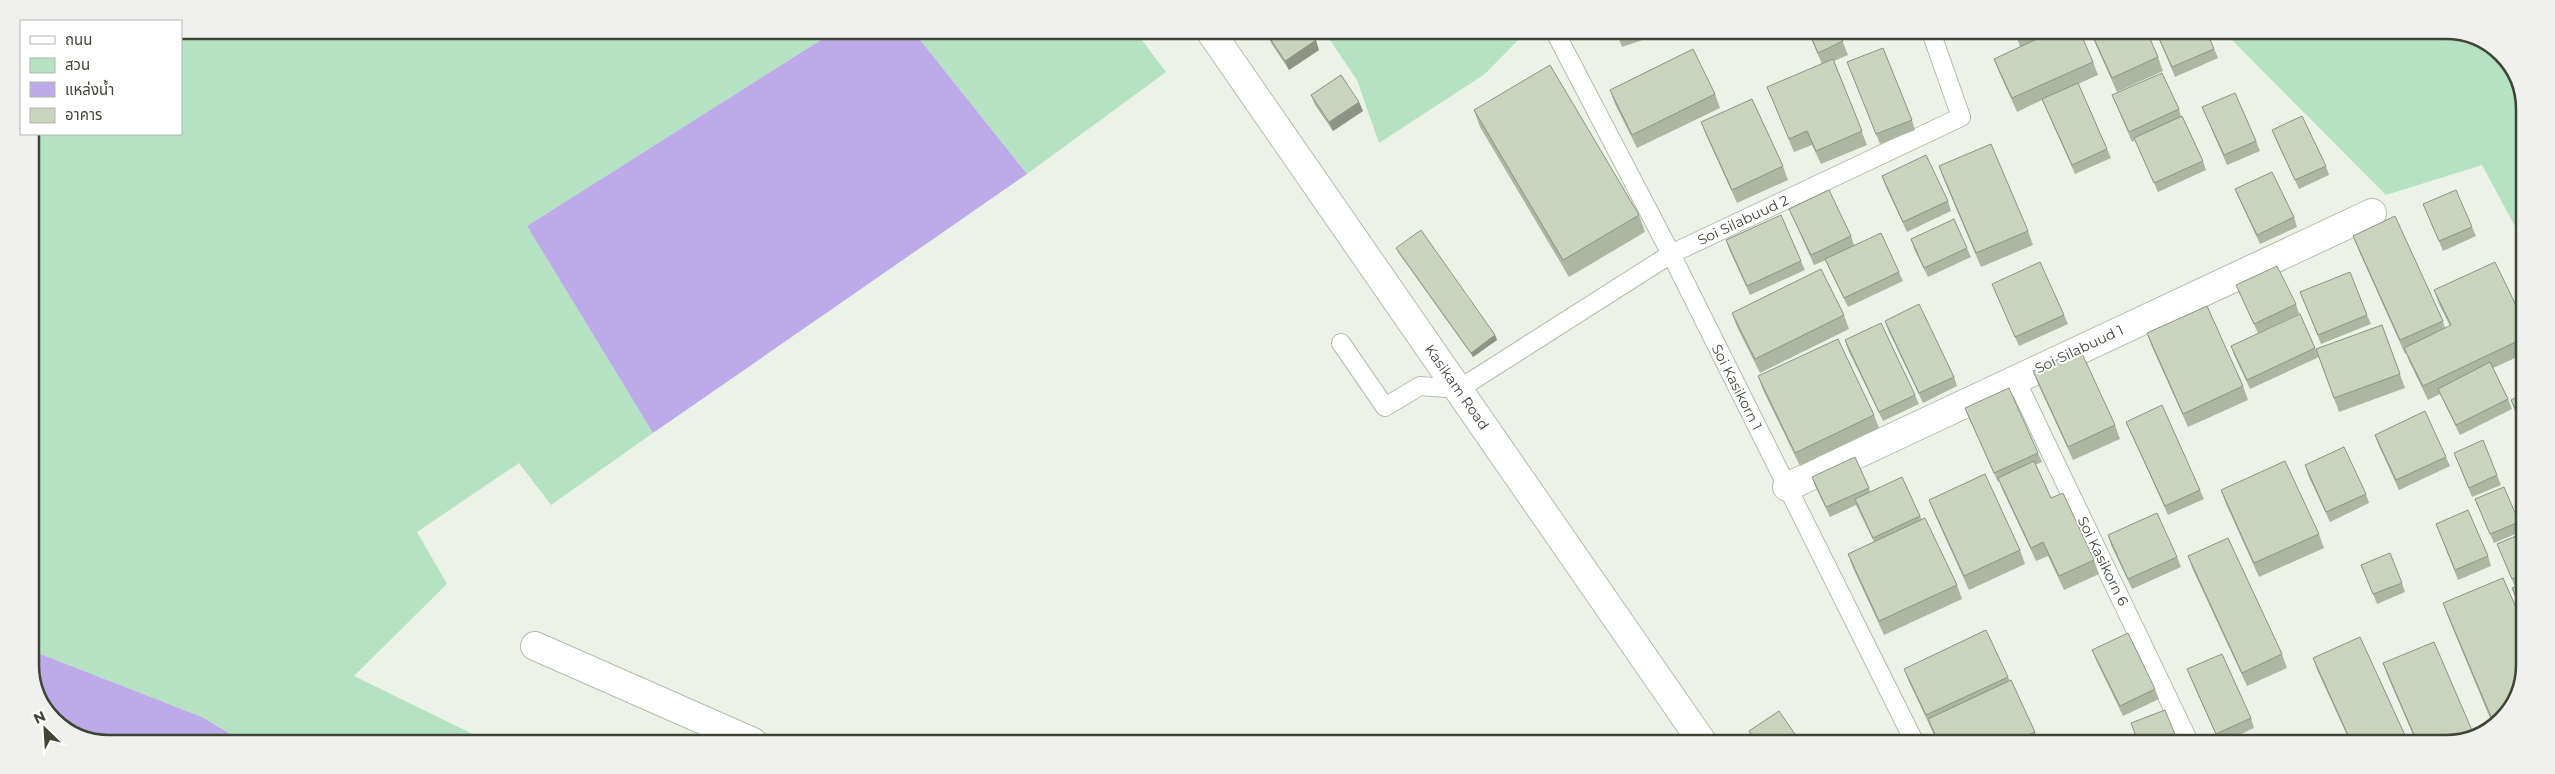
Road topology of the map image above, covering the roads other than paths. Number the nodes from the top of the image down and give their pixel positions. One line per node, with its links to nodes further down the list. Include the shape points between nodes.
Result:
1 (1216, 39): 8 (street, Kasikam Road)
2 (1559, 39): 5 (lane, Soi Kasikorn 1)
3 (1933, 39): 5 (lane, Soi Silabuud 2, via 1961,117)
4 (2372, 213): 7 (street, Soi Silabuud 1)
5 (1670, 254): 8 (lane, Soi Silabuud 2); 9 (lane, Soi Kasikorn 1)
6 (1341, 343): 8 (lane, via 1385,408 1420,386)
7 (2015, 378): 9 (street, Soi Silabuud 1); 14 (lane, Soi Kasikorn 6)
8 (1459, 389): 12 (street, Kasikam Road)
9 (1787, 487): 13 (lane, Soi Kasikorn 1)
10 (535, 646): 11 (street)
11 (737, 735)
12 (1697, 735)
13 (1912, 735)
14 (2186, 735)

